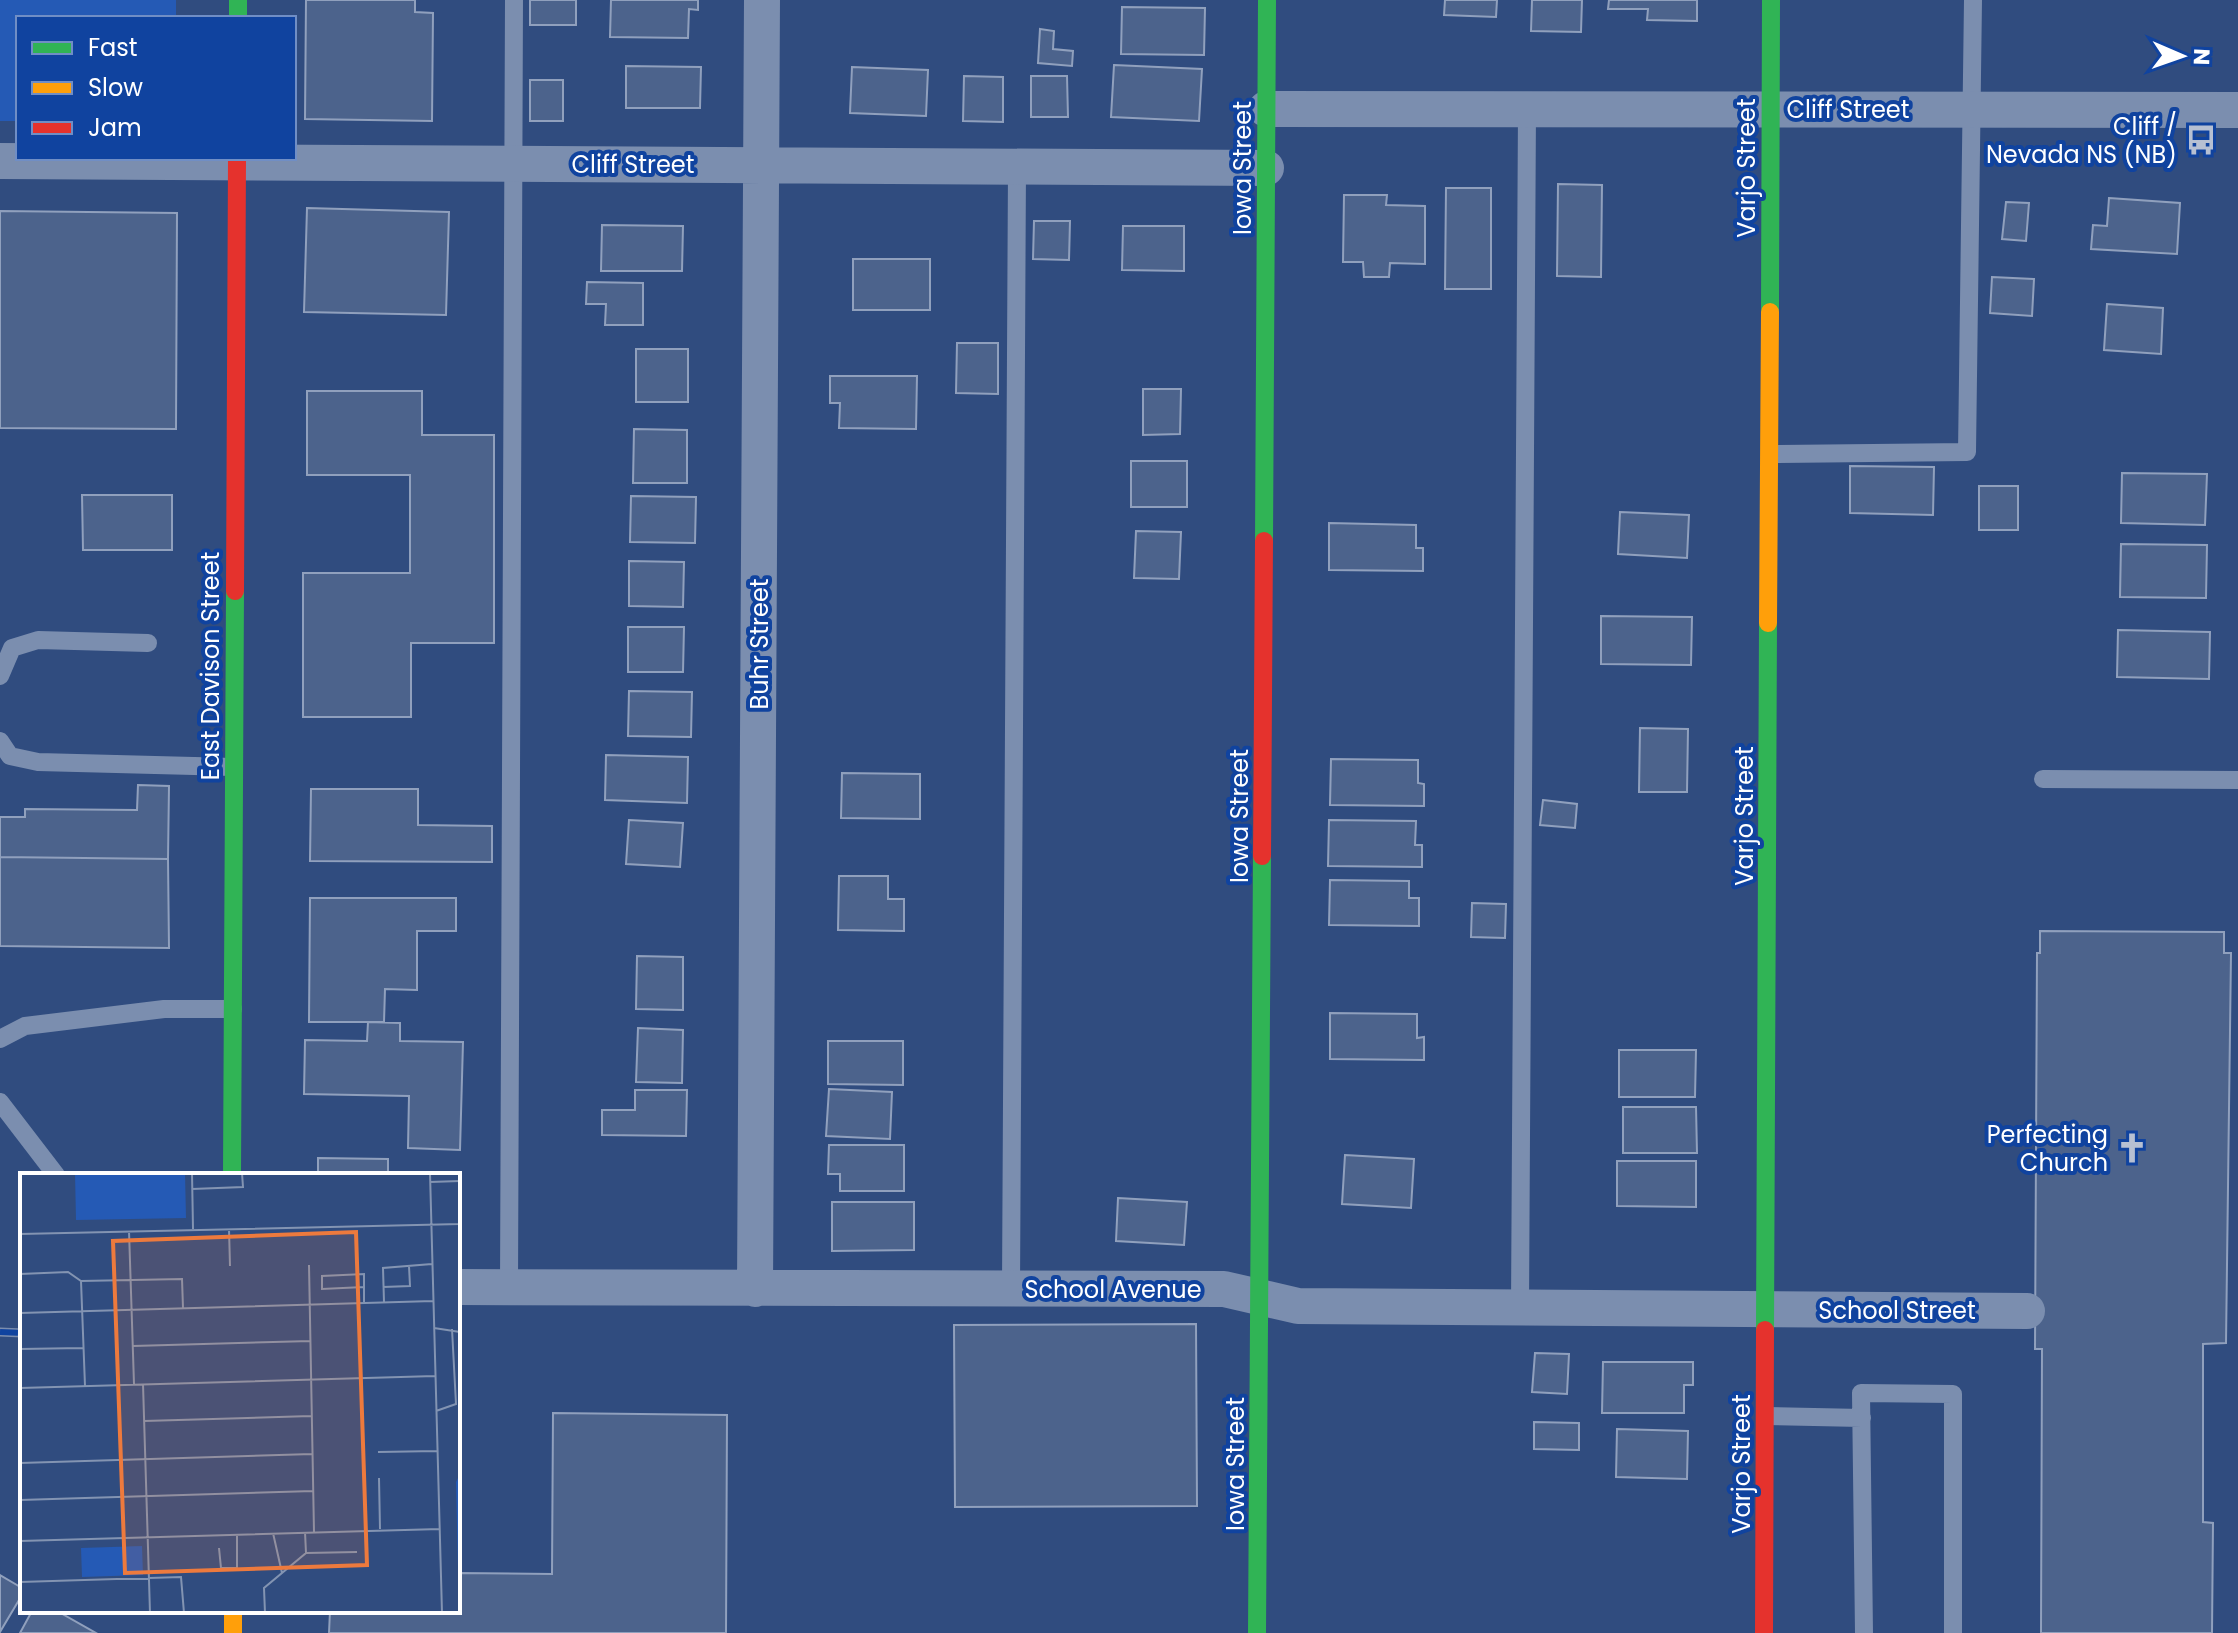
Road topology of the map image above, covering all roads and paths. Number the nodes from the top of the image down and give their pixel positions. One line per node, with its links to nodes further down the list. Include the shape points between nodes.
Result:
1 (514, 0): 13 (lane)
2 (762, 0): 14 (street, Buhr Street)
3 (1267, 0): 6 (street, Iowa Street)
4 (1771, 0): 8 (street, Varjo Street)
5 (1973, 0): 9 (lane)
6 (1266, 109): 7 (street, Cliff Street); 16 (street, Iowa Street)
7 (1527, 109): 8 (street, Cliff Street); 34 (lane)
8 (1770, 109): 9 (street, Cliff Street); 17 (street, Varjo Street)
9 (1971, 109): 10 (street, Cliff Street); 17 (lane, via 1967,452)
10 (2238, 110)
11 (237, 160): 12 (street, Cliff Street); 13 (street, Cliff Street); 21 (street, East Davison Street)
12 (0, 161)
13 (514, 164): 14 (street, Cliff Street); 30 (lane)
14 (761, 165): 15 (street, Cliff Street); 31 (street, Buhr Street)
15 (1017, 167): 16 (street, Cliff Street); 32 (lane)
16 (1266, 168): 33 (street, Iowa Street)
17 (1769, 454): 35 (street, Varjo Street)
18 (148, 643): 19 (lane, via 38,640 12,648)
19 (0, 676)
20 (0, 741): 21 (lane, via 10,756 38,762)
21 (233, 767): 24 (street, East Davison Street)
22 (2043, 779): 23 (lane)
23 (2238, 780)
24 (233, 1009): 25 (lane, via 164,1009 25,1026); 28 (street, East Davison Street)
25 (0, 1039)
26 (0, 1102): 27 (lane)
27 (54, 1173)
28 (232, 1173)
29 (460, 1287): 30 (street, School Avenue)
30 (509, 1287): 31 (street, School Avenue)
31 (755, 1289): 32 (street, School Avenue)
32 (1011, 1289): 33 (street, School Avenue, via 1224,1289)
33 (1260, 1296): 34 (street, School Avenue, via 1298,1306); 39 (street, Iowa Street)
34 (1520, 1307): 35 (street, School Avenue)
35 (1766, 1309): 36 (street, School Street); 37 (street, Varjo Street)
36 (2027, 1311)
37 (1765, 1416): 38 (lane); 40 (street, Varjo Street)
38 (1862, 1418): 41 (lane); 42 (lane, via 1861,1393 1953,1394)
39 (1257, 1633)
40 (1764, 1633)
41 (1864, 1633)
42 (1953, 1633)

